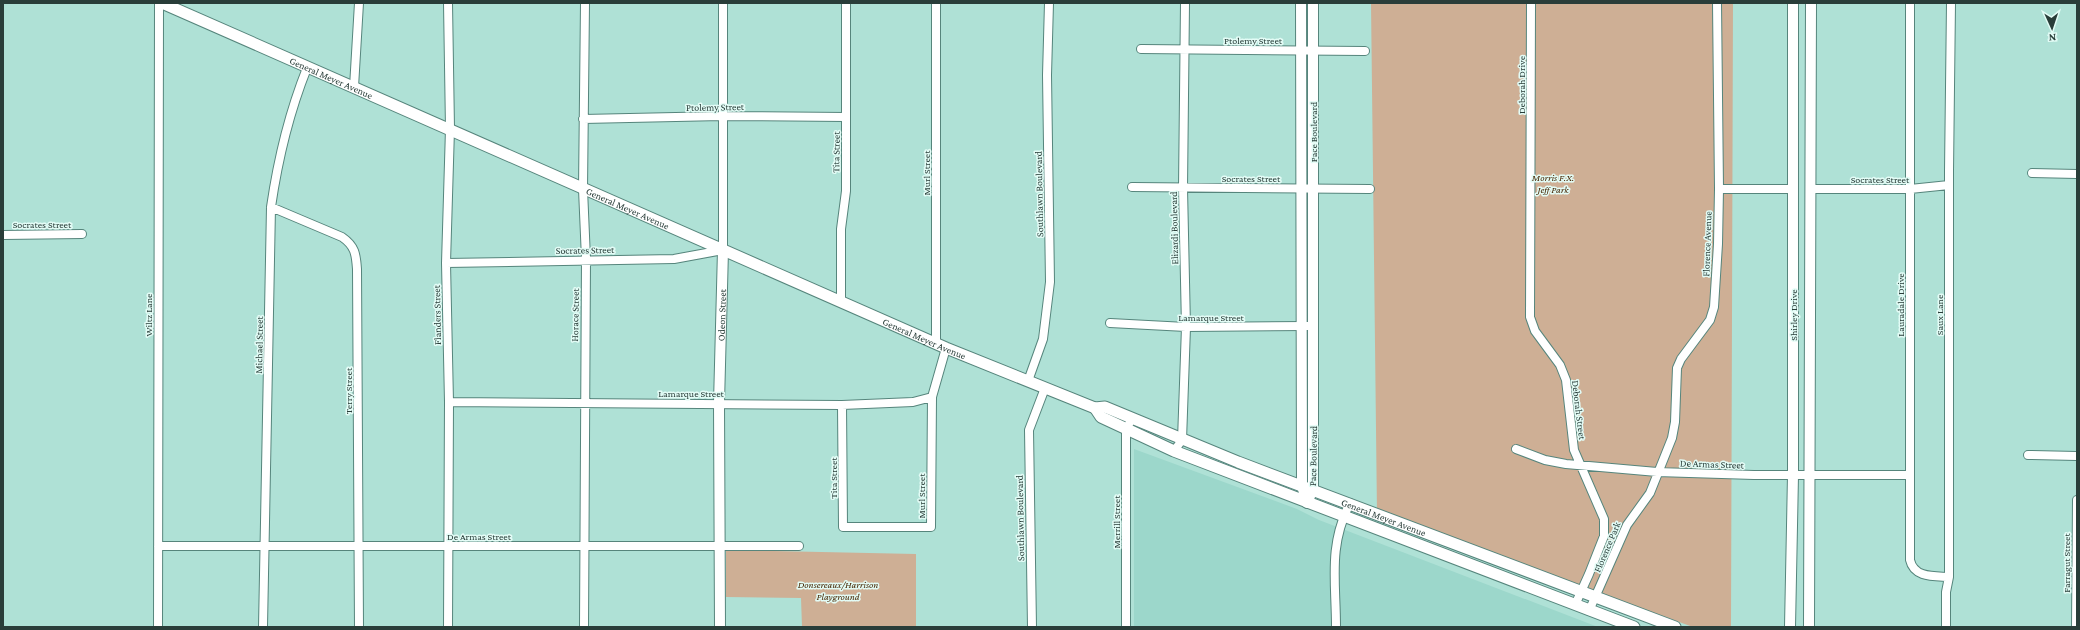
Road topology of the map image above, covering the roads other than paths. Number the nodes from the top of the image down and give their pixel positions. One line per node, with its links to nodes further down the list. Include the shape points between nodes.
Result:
1 (159, 3): 83 (street, Wiltz Lane)
2 (162, 3): 24 (main road, General Meyer Avenue)
3 (359, 3): 25 (street)
4 (448, 3): 29 (street, Flanders Street)
5 (585, 3): 28 (street, Horace Street)
6 (723, 3): 26 (street, Odeon Street)
7 (846, 3): 27 (street, Tita Street)
8 (936, 3): 55 (street, Murl Street)
9 (1049, 3): 56 (street, Southlawn Boulevard, via 1047,75 1050,282 1042,344)
10 (1185, 3): 20 (street, Elizardi Boulevard)
11 (1301, 3): 21 (street, Pace Boulevard)
12 (1313, 3): 22 (street, Pace Boulevard)
13 (1532, 3): 30 (street, Deborah Drive)
14 (1717, 3): 40 (street, Florence Avenue)
15 (1793, 3): 41 (street, Shirley Drive)
16 (1811, 3): 42 (street, Shirley Drive)
17 (1910, 3): 43 (street, Lauradale Drive)
18 (1951, 3): 33 (street, Saux Lane)
19 (1141, 49): 20 (street, Ptolemy Street)
20 (1185, 50): 21 (street, Ptolemy Street); 35 (street, Elizardi Boulevard)
21 (1301, 50): 22 (street, Ptolemy Street); 37 (street, Pace Boulevard)
22 (1313, 50): 23 (street, Ptolemy Street); 38 (street, Pace Boulevard)
23 (1365, 51)
24 (307, 68): 25 (main road, General Meyer Avenue); 44 (street, Michael Street, via 283,140)
25 (354, 87): 29 (main road, General Meyer Avenue)
26 (722, 116): 27 (street, Ptolemy Street); 28 (street, Ptolemy Street); 47 (street, Odeon Street)
27 (846, 117): 50 (street, Tita Street)
28 (583, 119): 36 (street, Horace Street)
29 (450, 129): 36 (main road, General Meyer Avenue); 49 (street, Flanders Street)
30 (1530, 167): 71 (street, Deborah Street, via 1530,317 1535,331 1560,365 1566,380 1571,436 1574,450)
31 (2032, 173): 32 (street)
32 (2077, 174)
33 (1949, 185): 43 (street, Socrates Street); 90 (street, Saux Lane)
34 (1132, 187): 35 (street, Socrates Street)
35 (1184, 188): 37 (street, Socrates Street); 54 (street, Elizardi Boulevard)
36 (583, 189): 47 (main road, General Meyer Avenue); 48 (street, Horace Street)
37 (1301, 189): 38 (street, Socrates Street); 52 (street, Pace Boulevard)
38 (1313, 189): 39 (street, Socrates Street); 53 (street, Pace Boulevard)
39 (1370, 189)
40 (1719, 189): 41 (street); 72 (street, Florence Avenue, via 1714,306 1710,320 1677,368 1672,438)
41 (1793, 189): 42 (street); 73 (street, Shirley Drive)
42 (1811, 189): 43 (street, Socrates Street); 74 (street, Shirley Drive)
43 (1910, 189): 75 (street, Lauradale Drive)
44 (271, 207): 84 (street, Michael Street); 85 (street, Terry Street, via 342,237 354,248 357,269)
45 (82, 234): 46 (street, Socrates Street)
46 (3, 235)
47 (723, 250): 48 (street, Socrates Street, via 674,259); 50 (main road, General Meyer Avenue); 61 (street, Odeon Street)
48 (586, 259): 49 (street, Socrates Street); 60 (street, Horace Street)
49 (446, 263): 59 (street, Flanders Street)
50 (841, 302): 55 (main road, General Meyer Avenue)
51 (1110, 323): 54 (street, Lamarque Street)
52 (1301, 326): 53 (street, Lamarque Street); 54 (street, Lamarque Street); 76 (street, Pace Boulevard)
53 (1313, 326): 77 (street, Pace Boulevard)
54 (1186, 327): 66 (street, Elizardi Boulevard)
55 (941, 346): 56 (main road, General Meyer Avenue); 58 (street, Murl Street)
56 (1028, 381): 57 (main road, General Meyer Avenue)
57 (1045, 388): 63 (main road, General Meyer Avenue); 101 (street, Southlawn Boulevard, via 1029,430)
58 (932, 397): 62 (street, Lamarque Street, via 913,402); 82 (street, Murl Street, via 931,526)
59 (449, 402): 60 (street, Lamarque Street); 86 (street, Flanders Street)
60 (584, 402): 61 (street, Lamarque Street); 87 (street, Horace Street)
61 (719, 403): 62 (street, Lamarque Street); 88 (street, Odeon Street)
62 (842, 405): 82 (street, Tita Street)
63 (1095, 408): 64 (main road, General Meyer Avenue, via 1106,407); 65 (main road, General Meyer Avenue, via 1101,417)
64 (1132, 418): 65 (street, Merrill Street); 66 (main road, General Meyer Avenue)
65 (1126, 430): 68 (main road, General Meyer Avenue); 102 (street, Merrill Street)
66 (1182, 440): 68 (street); 76 (main road, General Meyer Avenue)
67 (1516, 449): 71 (street, De Armas Street, via 1545,460)
68 (1174, 451): 79 (main road, General Meyer Avenue)
69 (2028, 455): 70 (street)
70 (2077, 456)
71 (1582, 466): 72 (street, De Armas Street); 91 (street, Deborah Street, via 1604,519 1604,536)
72 (1657, 472): 73 (street, De Armas Street); 92 (street, Florence Park, via 1650,493 1626,525)
73 (1793, 475): 74 (street, De Armas Street); 106 (street, Shirley Drive)
74 (1809, 475): 75 (street, De Armas Street); 107 (street, Shirley Drive)
75 (1909, 475): 90 (street, Lauradale Drive, via 1912,568 1926,575)
76 (1302, 485): 77 (main road, General Meyer Avenue); 79 (street, Pace Boulevard)
77 (1313, 489): 79 (street, Pace Boulevard); 80 (main road, General Meyer Avenue)
78 (2077, 500): 109 (street, Farragut Street)
79 (1307, 503): 81 (main road, General Meyer Avenue)
80 (1350, 503): 81 (street); 91 (main road, General Meyer Avenue)
81 (1343, 517): 93 (main road, General Meyer Avenue); 103 (street, via 1335,545)
82 (843, 527)
83 (158, 546): 84 (street, De Armas Street); 95 (street, Wiltz Lane)
84 (265, 546): 85 (street, De Armas Street); 96 (street, Michael Street)
85 (359, 546): 86 (street, De Armas Street); 97 (street, Terry Street)
86 (448, 546): 87 (street, De Armas Street); 98 (street, Flanders Street)
87 (584, 546): 88 (street, De Armas Street); 99 (street, Horace Street)
88 (720, 546): 89 (street, De Armas Street); 100 (street, Odeon Street)
89 (799, 546)
90 (1949, 577): 108 (street, Saux Lane, via 1946,592)
91 (1581, 591): 92 (main road, General Meyer Avenue); 93 (street, Deborah Street)
92 (1596, 597): 94 (street, Florence Park); 105 (main road, General Meyer Avenue)
93 (1575, 605): 94 (main road, General Meyer Avenue)
94 (1589, 611): 104 (main road, General Meyer Avenue)
95 (158, 627)
96 (263, 627)
97 (359, 627)
98 (448, 627)
99 (584, 627)
100 (720, 627)
101 (1032, 627)
102 (1126, 627)
103 (1336, 627)
104 (1634, 627)
105 (1675, 627)
106 (1790, 627)
107 (1809, 627)
108 (1946, 627)
109 (2076, 627)

